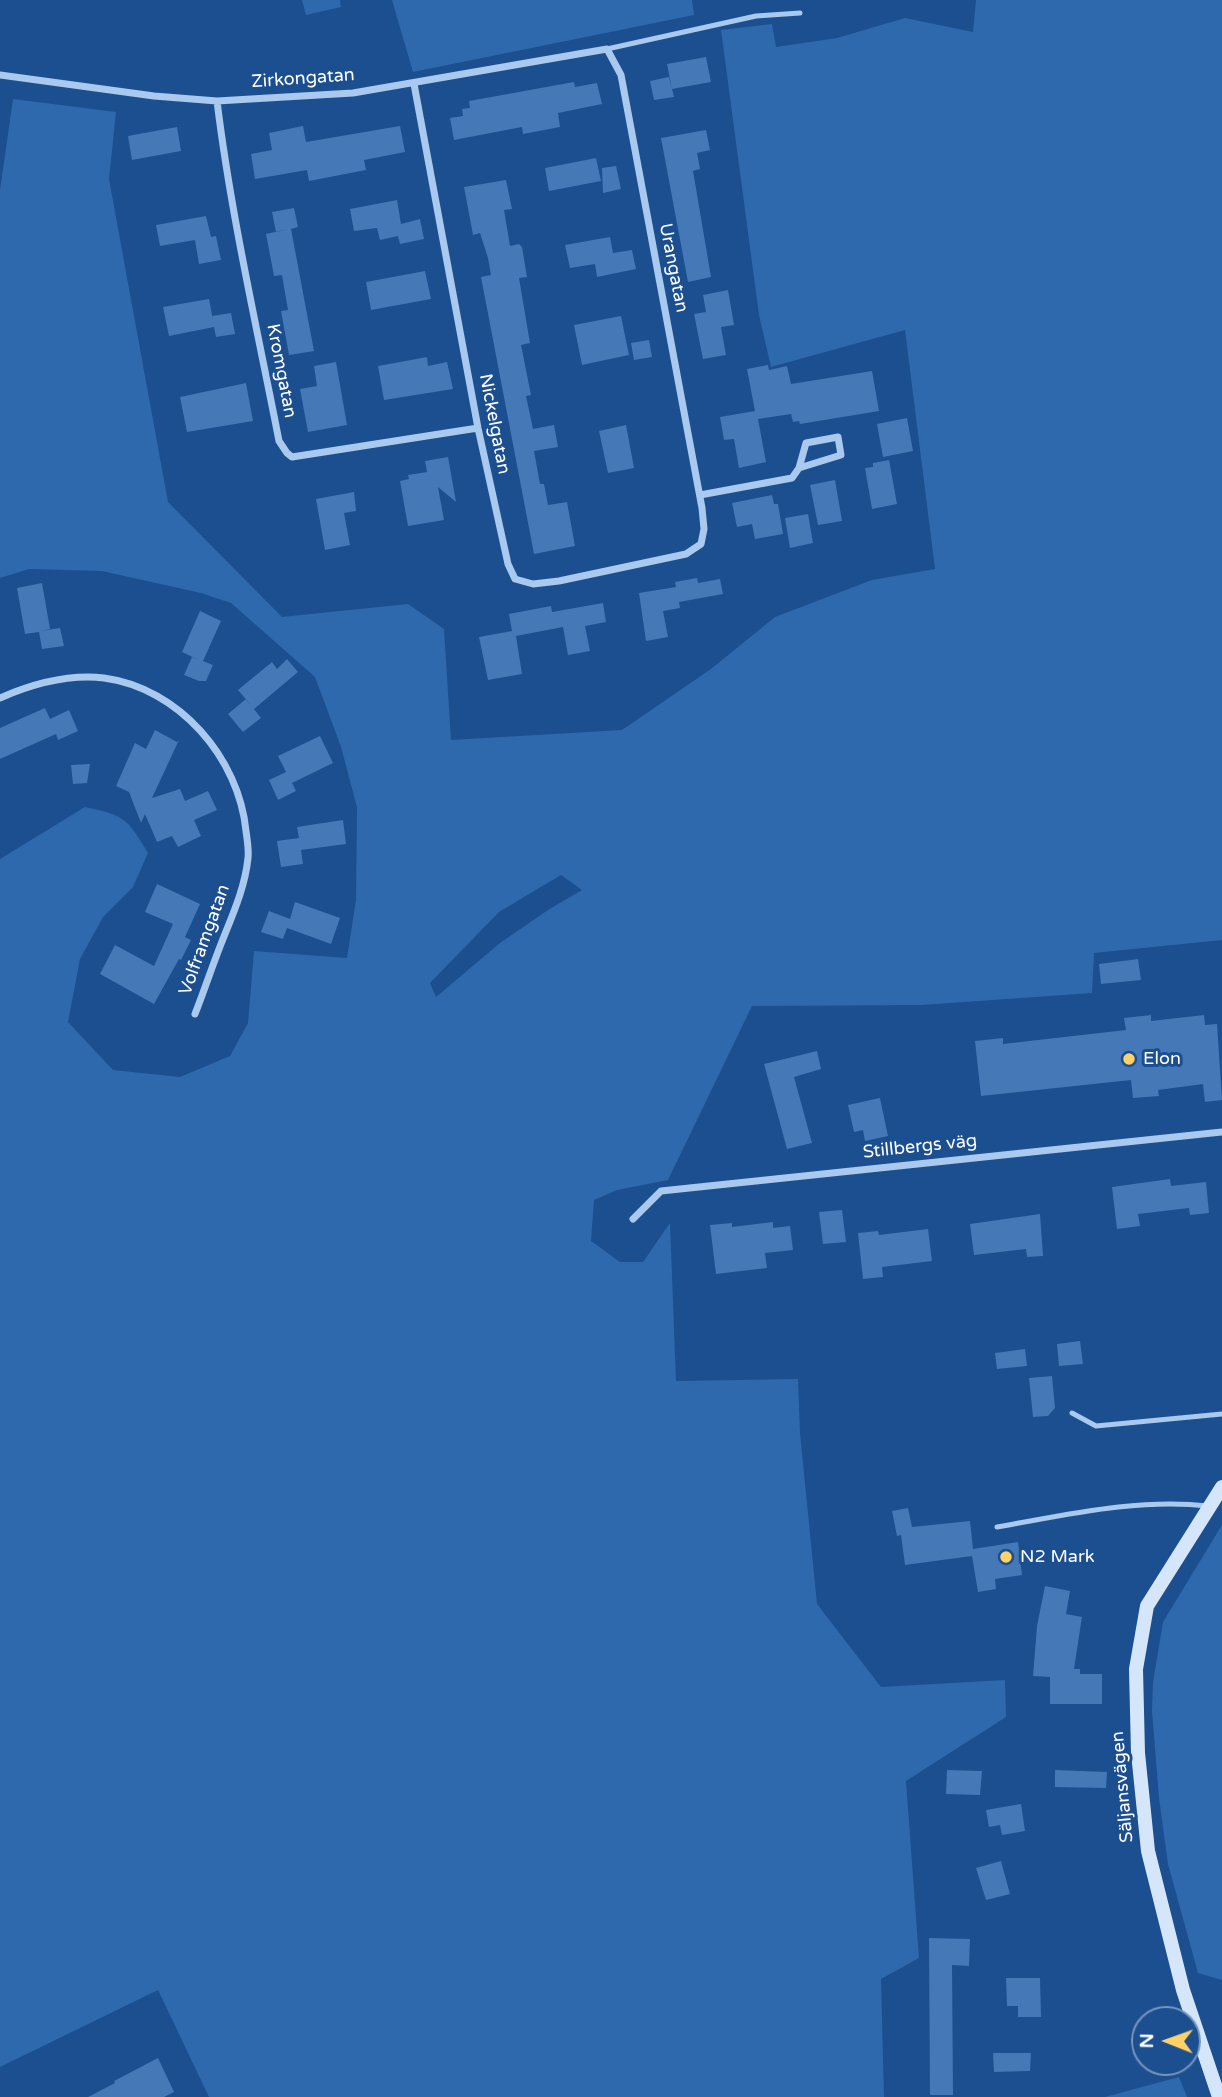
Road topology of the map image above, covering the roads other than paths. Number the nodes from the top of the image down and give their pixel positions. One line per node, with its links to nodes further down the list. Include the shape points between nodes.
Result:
1 (800, 13): 2 (lane, via 756,16)
2 (607, 49): 4 (street, Zirkongatan); 8 (street, Urangatan, via 621,75)
3 (0, 75): 5 (street, Zirkongatan)
4 (414, 84): 5 (street, Zirkongatan, via 353,93); 6 (street, Nickelgatan)
5 (217, 101): 6 (street, Kromgatan, via 260,347 279,441 287,453 292,457)
6 (478, 428): 9 (street, Nickelgatan, via 515,579 533,584 559,581 686,554)
7 (799, 468): 7 (street, via 841,455 838,437 806,443); 8 (street, via 792,478)
8 (700, 495): 9 (street, Urangatan)
9 (701, 544)
10 (0, 698): 11 (street, Volframgatan, via 66,678 104,678 146,690 182,714 213,744 236,783 248,856 238,901)
11 (195, 1014)
12 (1222, 1132): 13 (street, Stillbergs väg, via 661,1191)
13 (633, 1219)
14 (1072, 1413): 15 (lane, via 1096,1426)
15 (1222, 1414)
16 (1222, 1487): 17 (street, Säljansvägen)
17 (1208, 1506): 18 (lane, via 1177,1502); 19 (street, Säljansvägen, via 1147,1606 1136,1669 1138,1753 1148,1852 1182,1990)
18 (997, 1527)
19 (1219, 2097)

